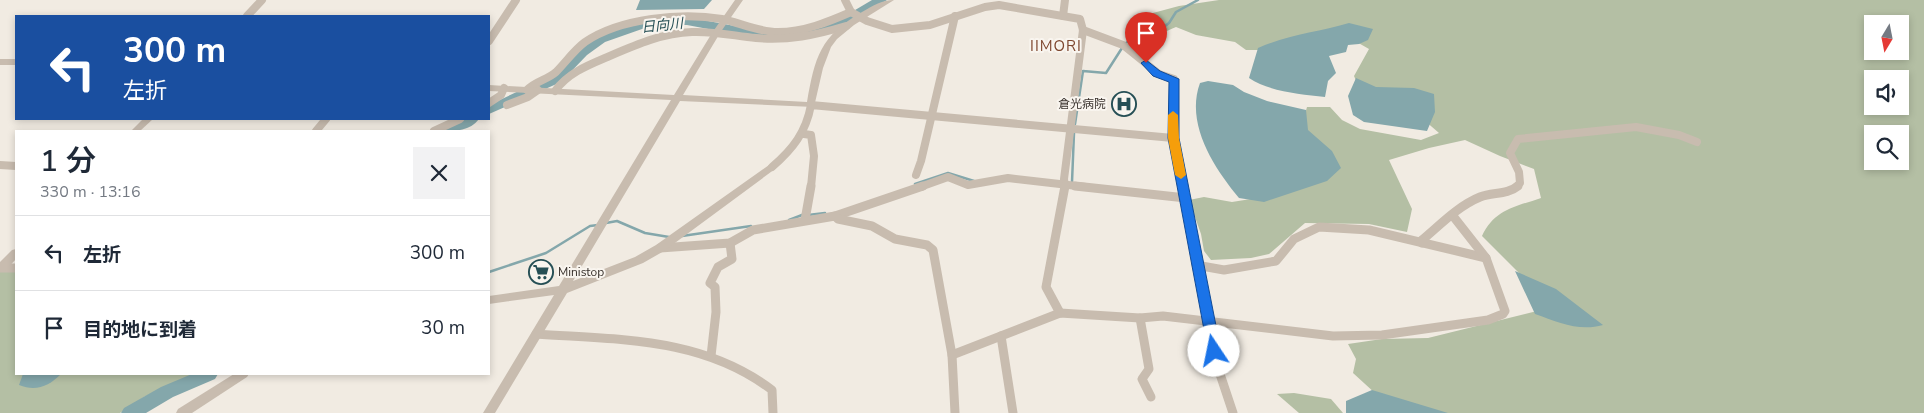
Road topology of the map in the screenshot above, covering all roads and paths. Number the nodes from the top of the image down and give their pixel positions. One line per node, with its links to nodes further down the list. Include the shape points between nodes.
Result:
1 (262, 0): 8 (street)
2 (516, 0): 15 (street)
3 (739, 0): 13 (street)
4 (845, 0): 7 (street)
5 (890, 0): 11 (street)
6 (1065, 0): 10 (street)
7 (851, 12): 11 (street); 13 (street, via 816,27 780,32)
8 (248, 15)
9 (955, 16): 10 (street, via 998,5); 11 (street, via 930,25 892,29); 27 (street)
10 (1063, 16): 14 (street, via 1080,19)
11 (861, 17): 12 (street)
12 (846, 26): 13 (street, via 784,40 767,40); 26 (street, via 822,55)
13 (720, 27): 20 (street, via 710,18 673,17 636,22 585,43 552,74); 22 (street, via 656,38 580,69); 23 (street)
14 (1083, 30): 31 (street); 36 (street, via 1122,44 1156,74 1174,79)
15 (490, 39)
16 (0, 62): 17 (street)
17 (15, 62)
18 (490, 88): 19 (street)
19 (504, 88): 20 (street); 24 (street)
20 (526, 89): 21 (street)
21 (538, 90): 22 (street); 25 (street, via 528,98)
22 (554, 91): 23 (street)
23 (678, 97): 26 (street); 55 (street)
24 (490, 102)
25 (508, 105)
26 (811, 105): 27 (street); 35 (street)
27 (933, 115): 31 (street); 41 (street)
28 (147, 120): 32 (street)
29 (325, 120): 33 (street)
30 (458, 120): 34 (street)
31 (1071, 128): 36 (street); 42 (street)
32 (136, 130)
33 (317, 130)
34 (436, 130)
35 (804, 134): 40 (street); 46 (street, via 811,135 814,146)
36 (1174, 138): 43 (street)
37 (1697, 142): 45 (street, via 1636,127 1518,139 1510,153 1519,172 1520,183 1516,188 1506,194 1482,196)
38 (0, 165): 39 (street)
39 (15, 166)
40 (772, 167): 49 (street)
41 (916, 175)
42 (1065, 185): 43 (street); 44 (street, via 1008,178 968,185 948,177); 57 (street, via 1046,287)
43 (1186, 198): 52 (street)
44 (835, 216): 46 (street); 62 (street, via 872,226 894,239 927,245 933,250)
45 (1453, 216): 48 (street); 51 (street)
46 (806, 220): 47 (street, via 753,230)
47 (730, 243): 49 (street); 63 (street, via 732,259 718,267 710,284 715,287 716,294)
48 (1422, 243): 51 (street); 52 (street, via 1369,230 1319,227 1294,239 1276,261 1224,270)
49 (660, 248): 55 (street, via 623,267)
50 (15, 254): 53 (street)
51 (1486, 258): 59 (street, via 1505,311 1488,320 1382,335 1333,336)
52 (1196, 265): 59 (street)
53 (1, 268): 54 (street)
54 (15, 268)
55 (562, 290): 56 (street); 60 (street)
56 (490, 300)
57 (1060, 314): 58 (street); 61 (street)
58 (1140, 318): 59 (street, via 1163,316); 65 (street, via 1149,369 1142,379)
59 (1209, 323): 71 (street, via 1217,365)
60 (536, 334): 63 (street, via 659,343); 67 (street)
61 (1000, 336): 62 (street); 70 (street)
62 (952, 355): 69 (street)
63 (711, 356): 68 (street, via 772,390)
64 (241, 375): 66 (street)
65 (1151, 397)
66 (182, 413)
67 (489, 413)
68 (773, 413)
69 (955, 413)
70 (1013, 413)
71 (1233, 413)

